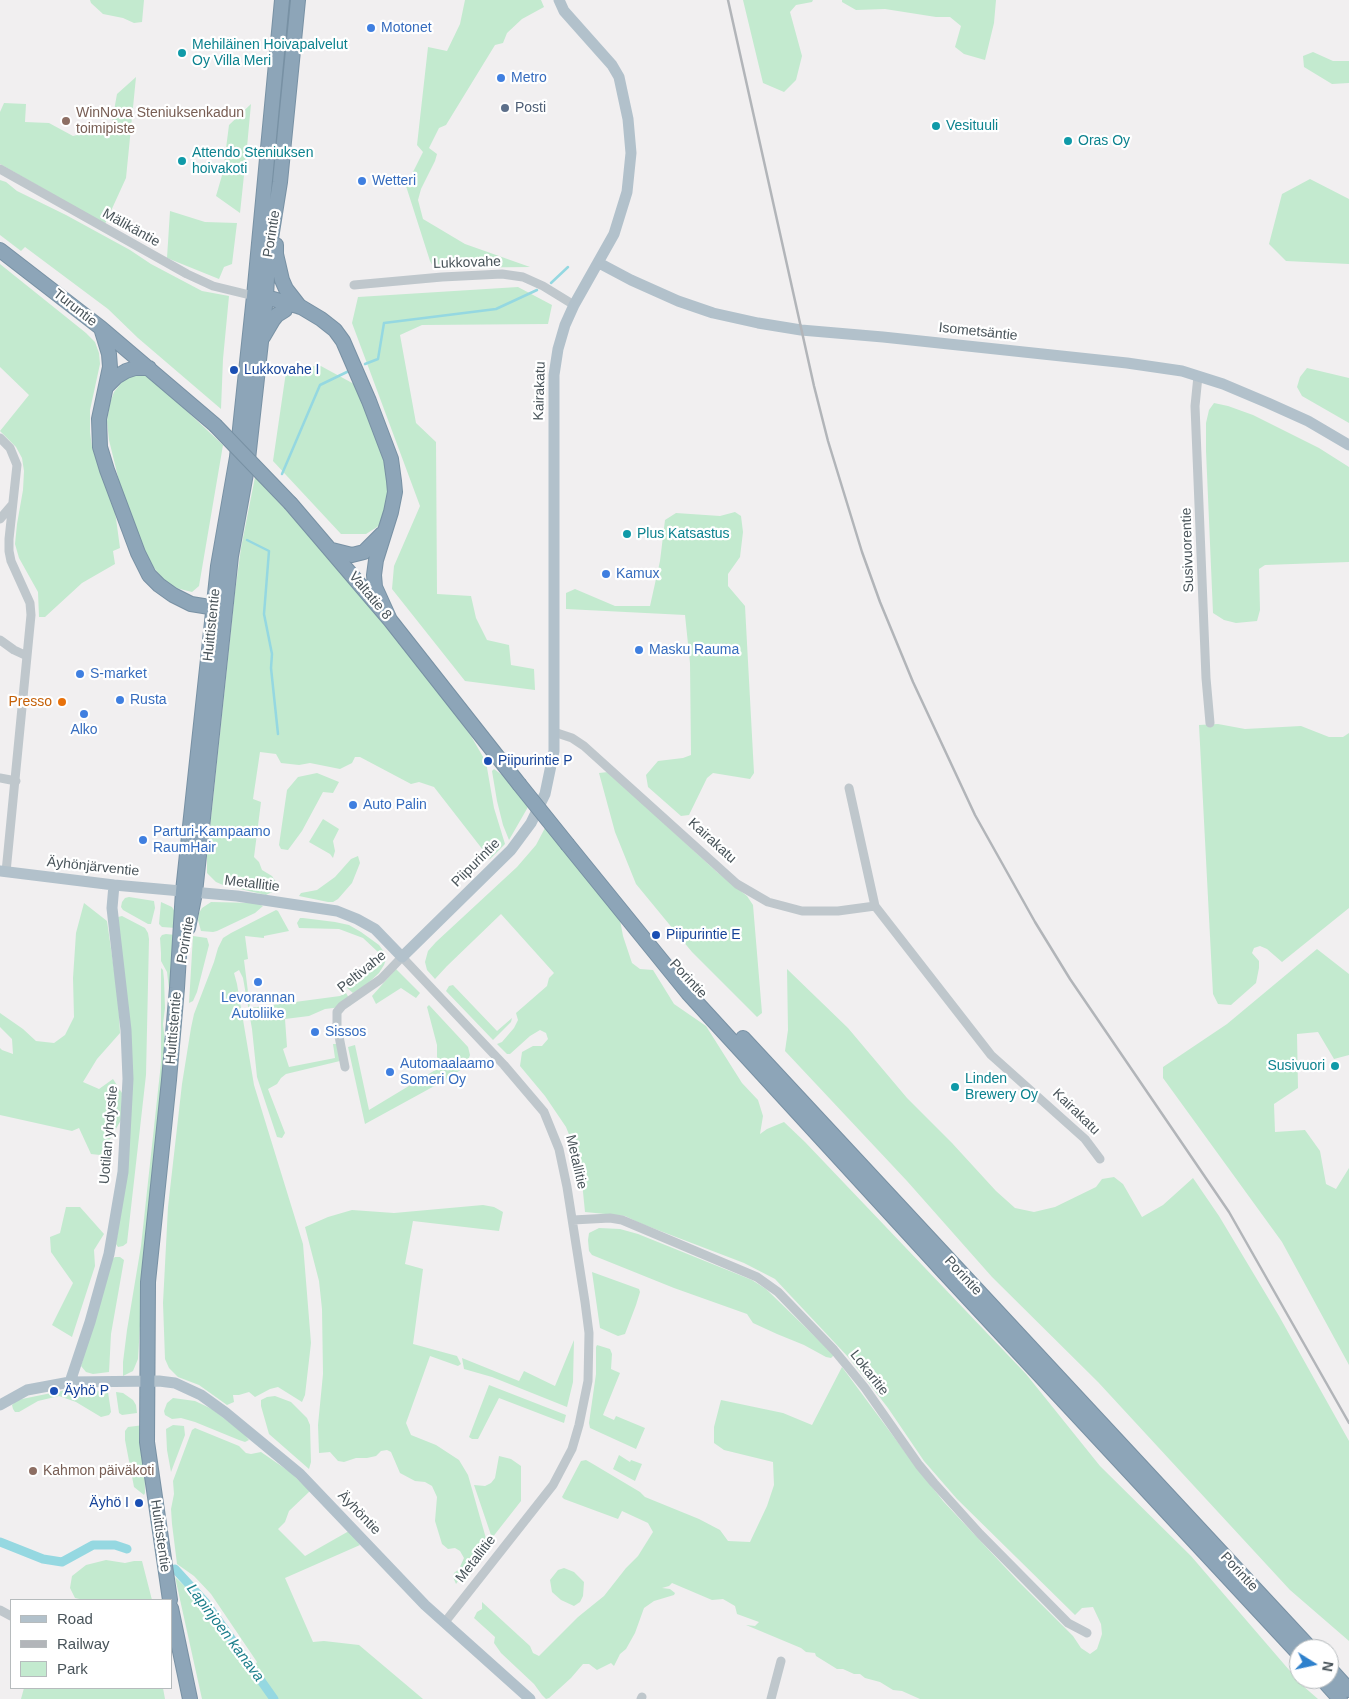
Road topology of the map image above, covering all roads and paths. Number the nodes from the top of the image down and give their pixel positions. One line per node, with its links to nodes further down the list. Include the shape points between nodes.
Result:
1 (282, 0): 9 (highway, Porintie)
2 (298, 0): 5 (highway, Porintie)
3 (559, 0): 7 (main road, Kairakatu, via 564,11 612,64 619,77 628,119 632,152 627,192 614,234)
4 (0, 170): 9 (street, Mälikäntie, via 187,274 213,286)
5 (275, 218): 9 (highway, Porintie); 11 (highway, via 276,254 282,280)
6 (0, 250): 13 (highway, Turuntie)
7 (599, 263): 10 (main road, Kairakatu); 17 (main road, Isometsäntie, via 678,301 758,323 1127,363)
8 (354, 285): 10 (street, Lukkovahe, via 502,274 523,277)
9 (262, 299): 11 (highway); 12 (highway); 14 (highway, Porintie); 21 (highway, Porintie)
10 (574, 305): 32 (main road, Kairakatu, via 560,341 554,375)
11 (301, 307): 15 (highway, via 335,330)
12 (285, 310): 14 (highway, via 273,320); 15 (highway, via 323,330)
13 (101, 328): 16 (highway, Turuntie); 18 (highway, via 110,354)
14 (260, 342): 22 (highway, Porintie)
15 (349, 358): 25 (highway, via 391,460 394,500)
16 (149, 368): 18 (highway, via 126,371); 26 (highway, Valtatie 8, bridge, via 215,425)
17 (1198, 376): 20 (main road, Isometsäntie, via 1268,402); 31 (street, Susivuorentie, via 1195,406)
18 (106, 388): 27 (highway, via 99,419 100,447 143,565 159,585 173,595 191,604)
19 (0, 438): 23 (street, via 10,448 17,465)
20 (1349, 445)
21 (237, 457): 27 (highway, Huittistentie, via 218,566)
22 (247, 468): 27 (highway, Huittistentie)
23 (12, 505): 24 (street); 30 (street, via 9,550 30,603)
24 (0, 519)
25 (383, 533): 26 (highway, via 364,552 352,555); 28 (highway, via 374,587)
26 (332, 550): 28 (highway, Valtatie 8)
27 (219, 609): 40 (highway, Huittistentie)
28 (390, 620): 37 (highway, Valtatie 8, bridge)
29 (0, 640): 30 (street)
30 (27, 656): 35 (street)
31 (1210, 722)
32 (554, 732): 33 (main road, Kairakatu); 42 (street, Kairakatu, via 584,746 737,884 768,902 802,911 838,912)
33 (550, 777): 43 (main road, Piipurintie, via 531,823 511,850)
34 (0, 778): 35 (street)
35 (16, 781): 38 (street)
36 (849, 788): 42 (street, Kairakatu)
37 (568, 845): 41 (highway, Porintie)
38 (3, 871): 39 (main road, Äyhönjärventie)
39 (114, 885): 40 (main road, Äyhönjärventie); 48 (main road, Uotilan yhdystie, via 112,908 126,1030 128,1079 123,1172 109,1254)
40 (189, 892): 43 (main road, Metallitie, via 342,912 375,929); 47 (highway, Huittistentie, via 148,1282)
41 (615, 903): 54 (highway, Porintie); 55 (highway, Porintie, via 688,992)
42 (875, 906): 45 (street, Kairakatu, via 991,1055 1085,1139)
43 (402, 957): 44 (street, Peltivahe, via 381,979 336,1012); 46 (street, Metallitie, via 544,1112 559,1149)
44 (345, 1067)
45 (1100, 1159)
46 (572, 1220): 52 (street, Metallitie, via 585,1302 589,1361 586,1397 575,1441 553,1484); 53 (street, Lokaritie, via 622,1220 757,1277 778,1292 834,1350 919,1466 980,1534 1068,1623)
47 (147, 1381): 48 (main road, Äyhöntie); 50 (highway, Huittistentie, via 147,1442); 52 (main road, Äyhöntie, via 175,1383 201,1395 274,1450)
48 (70, 1382): 49 (main road, Äyhöntie, via 27,1390)
49 (0, 1405)
50 (170, 1599)
51 (172, 1613): 60 (highway)
52 (445, 1622): 61 (main road, Äyhöntie)
53 (1087, 1633)
54 (1302, 1639)
55 (1289, 1643)
56 (782, 1661): 62 (street)
57 (1339, 1679): 59 (highway)
58 (1331, 1689): 63 (highway)
59 (1349, 1690)
60 (190, 1699)
61 (530, 1699)
62 (771, 1699)
63 (1340, 1699)

